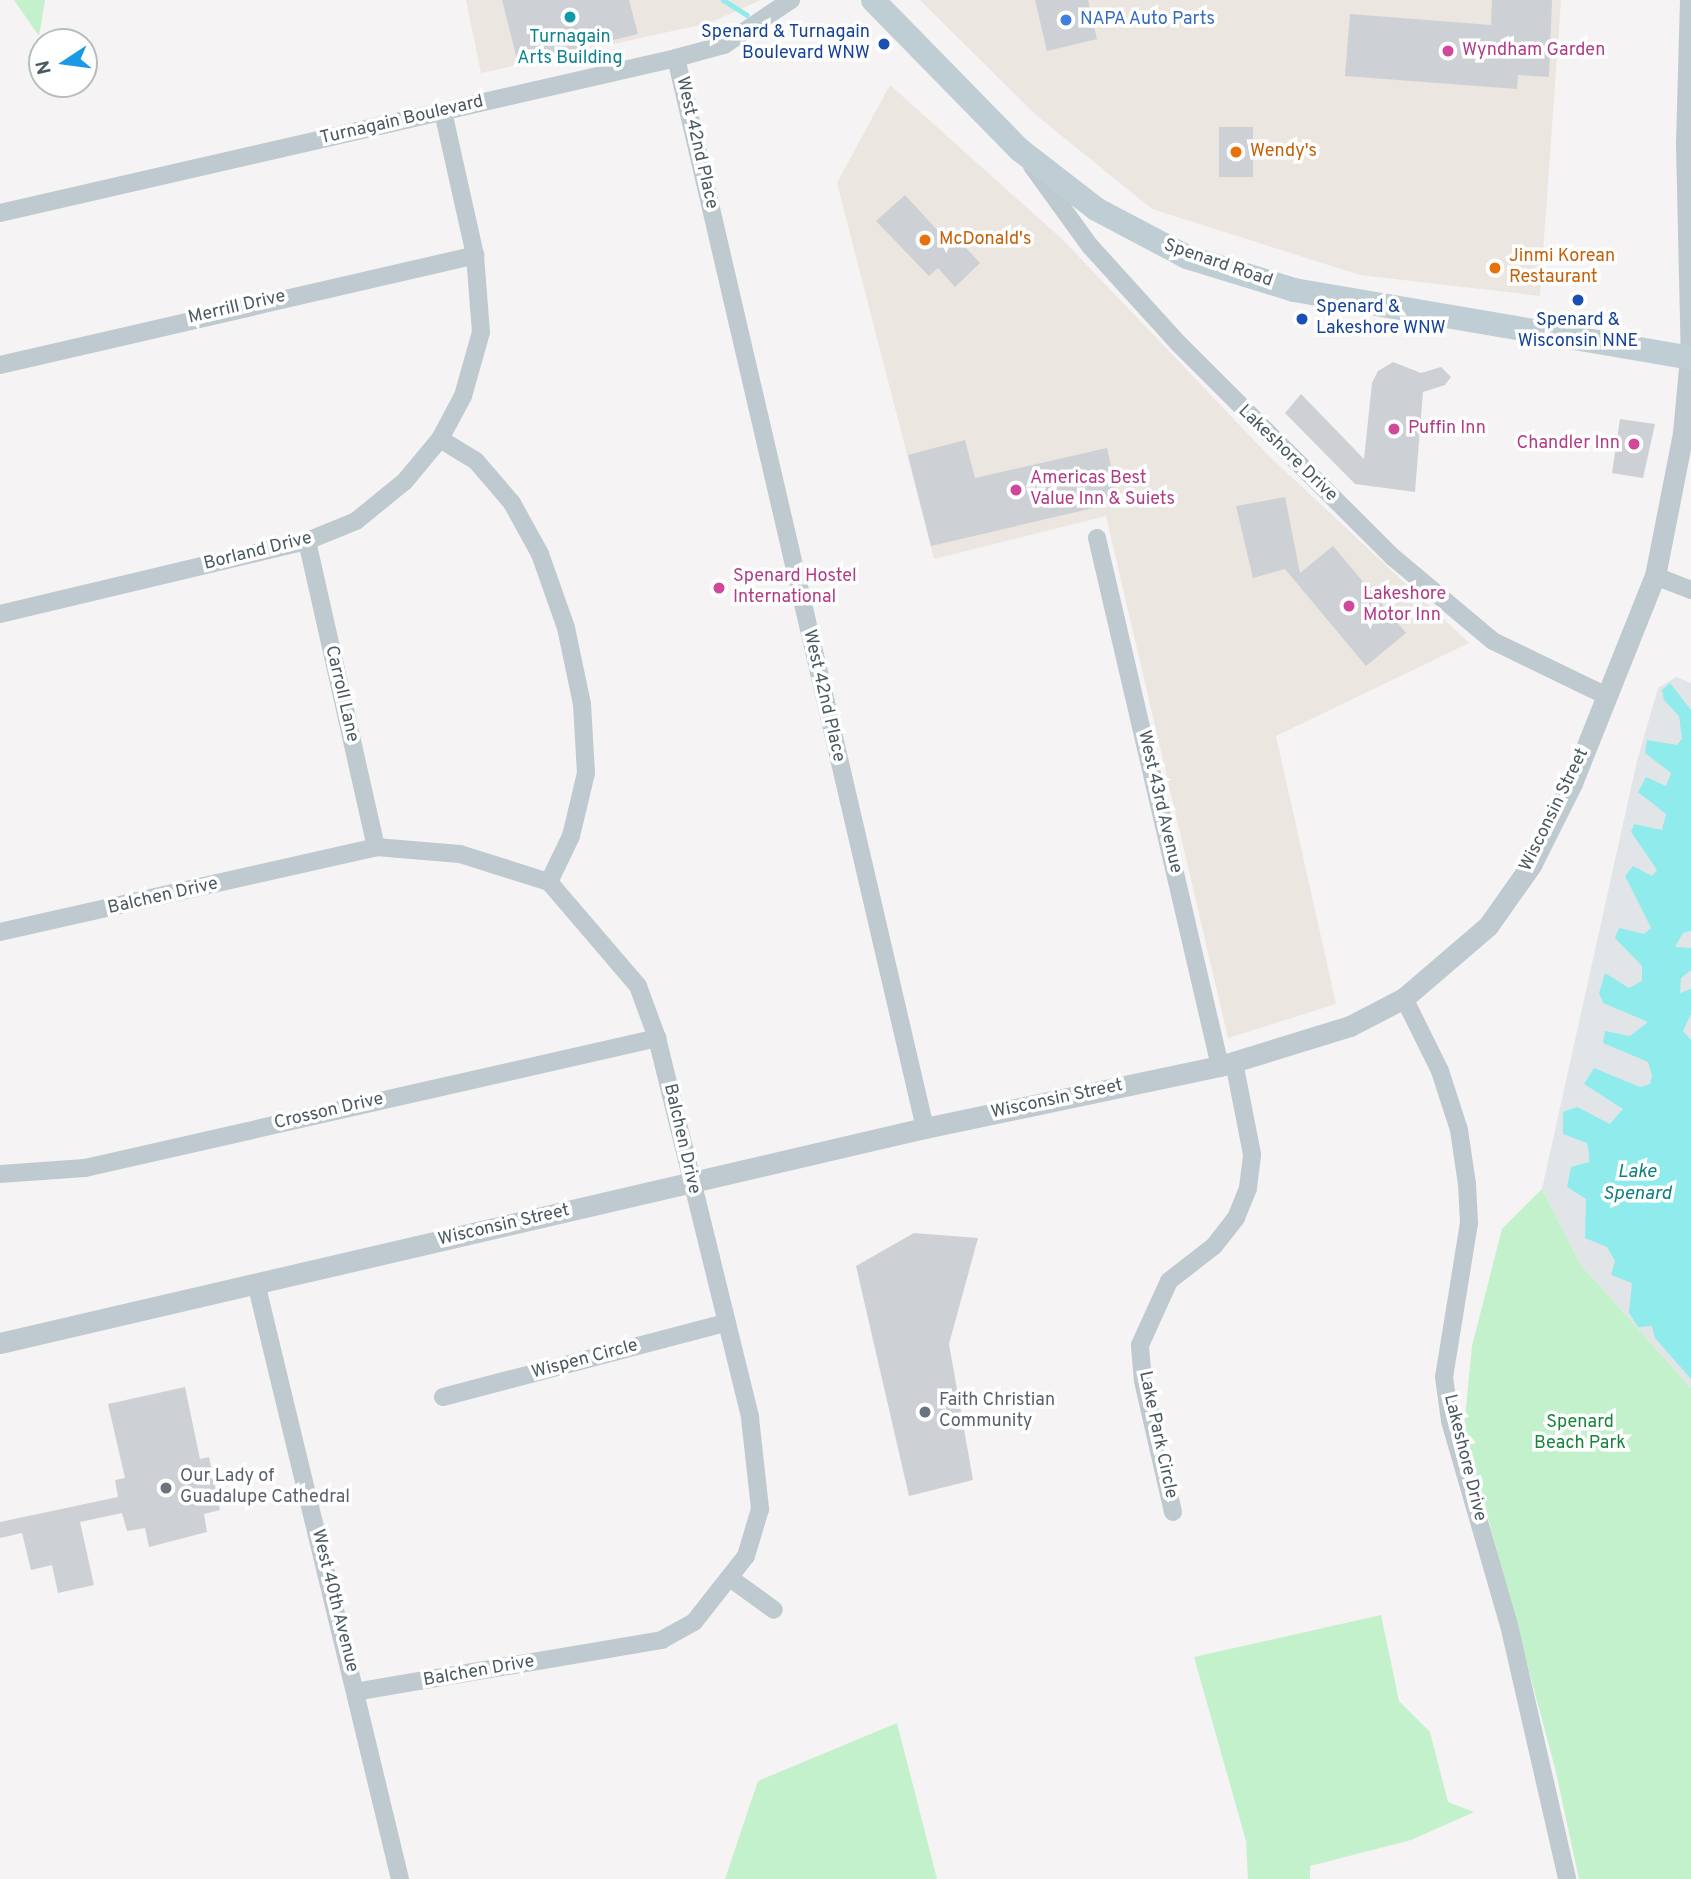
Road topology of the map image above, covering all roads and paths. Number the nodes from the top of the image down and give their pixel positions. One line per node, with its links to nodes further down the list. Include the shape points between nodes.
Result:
1 (791, 0): 4 (street, Turnagain Boulevard, via 724,45)
2 (873, 0): 6 (main road, Spenard Road)
3 (1689, 0): 11 (street, via 1685,144)
4 (677, 58): 5 (street, Turnagain Boulevard); 26 (street, West 42nd Place)
5 (443, 112): 7 (street, Turnagain Boulevard); 10 (street, Borland Drive)
6 (1020, 150): 8 (main road, Spenard Road); 9 (street, Lakeshore Drive)
7 (0, 213)
8 (1109, 217): 9 (street, via 1084,224); 11 (main road, Spenard Road, via 1187,257 1248,279)
9 (1090, 246): 19 (street, Lakeshore Drive, via 1178,343 1447,606 1493,641)
10 (475, 255): 12 (street, Merrill Drive); 13 (street, Borland Drive, via 481,332 463,396)
11 (1691, 358): 16 (street, Wisconsin Street, via 1683,433)
12 (0, 365)
13 (440, 439): 15 (street, Borland Drive, via 405,481 356,521); 21 (street, via 476,461 512,503 540,554 566,628 582,704 586,773 571,836)
14 (1097, 538): 25 (street, West 43rd Avenue)
15 (307, 541): 18 (street, Borland Drive); 20 (street, Carroll Lane)
16 (1656, 576): 17 (street); 19 (street, Wisconsin Street)
17 (1691, 590)
18 (0, 614)
19 (1607, 696): 23 (street, Wisconsin Street, via 1531,864 1488,926)
20 (376, 847): 21 (street, Balchen Drive, via 460,853); 22 (street, Balchen Drive)
21 (549, 882): 24 (street, Balchen Drive, via 639,986)
22 (0, 932)
23 (1404, 998): 25 (street, Wisconsin Street, via 1350,1026); 38 (street, Lakeshore Drive, via 1440,1072 1459,1130 1467,1184 1469,1223 1444,1377 1450,1422 1509,1625)
24 (657, 1038): 27 (street, Crosson Drive, via 85,1168); 28 (street, Balchen Drive)
25 (1227, 1064): 26 (street, Wisconsin Street); 33 (street, Lake Park Circle, via 1252,1154 1248,1188 1236,1218 1214,1246 1169,1281 1140,1345 1143,1381)
26 (925, 1128): 28 (street, Wisconsin Street)
27 (0, 1174)
28 (692, 1183): 29 (street, Wisconsin Street); 30 (street, Balchen Drive)
29 (256, 1283): 31 (street, Wisconsin Street); 36 (street, West 40th Avenue)
30 (726, 1323): 32 (street, Wispen Circle); 34 (street, Balchen Drive, via 752,1429 760,1509 746,1556)
31 (0, 1343)
32 (443, 1397)
33 (1173, 1512)
34 (730, 1578): 35 (street); 36 (street, Balchen Drive, via 694,1622 662,1640)
35 (774, 1610)
36 (356, 1692): 37 (street, West 40th Avenue)
37 (400, 1879)
38 (1567, 1879)

